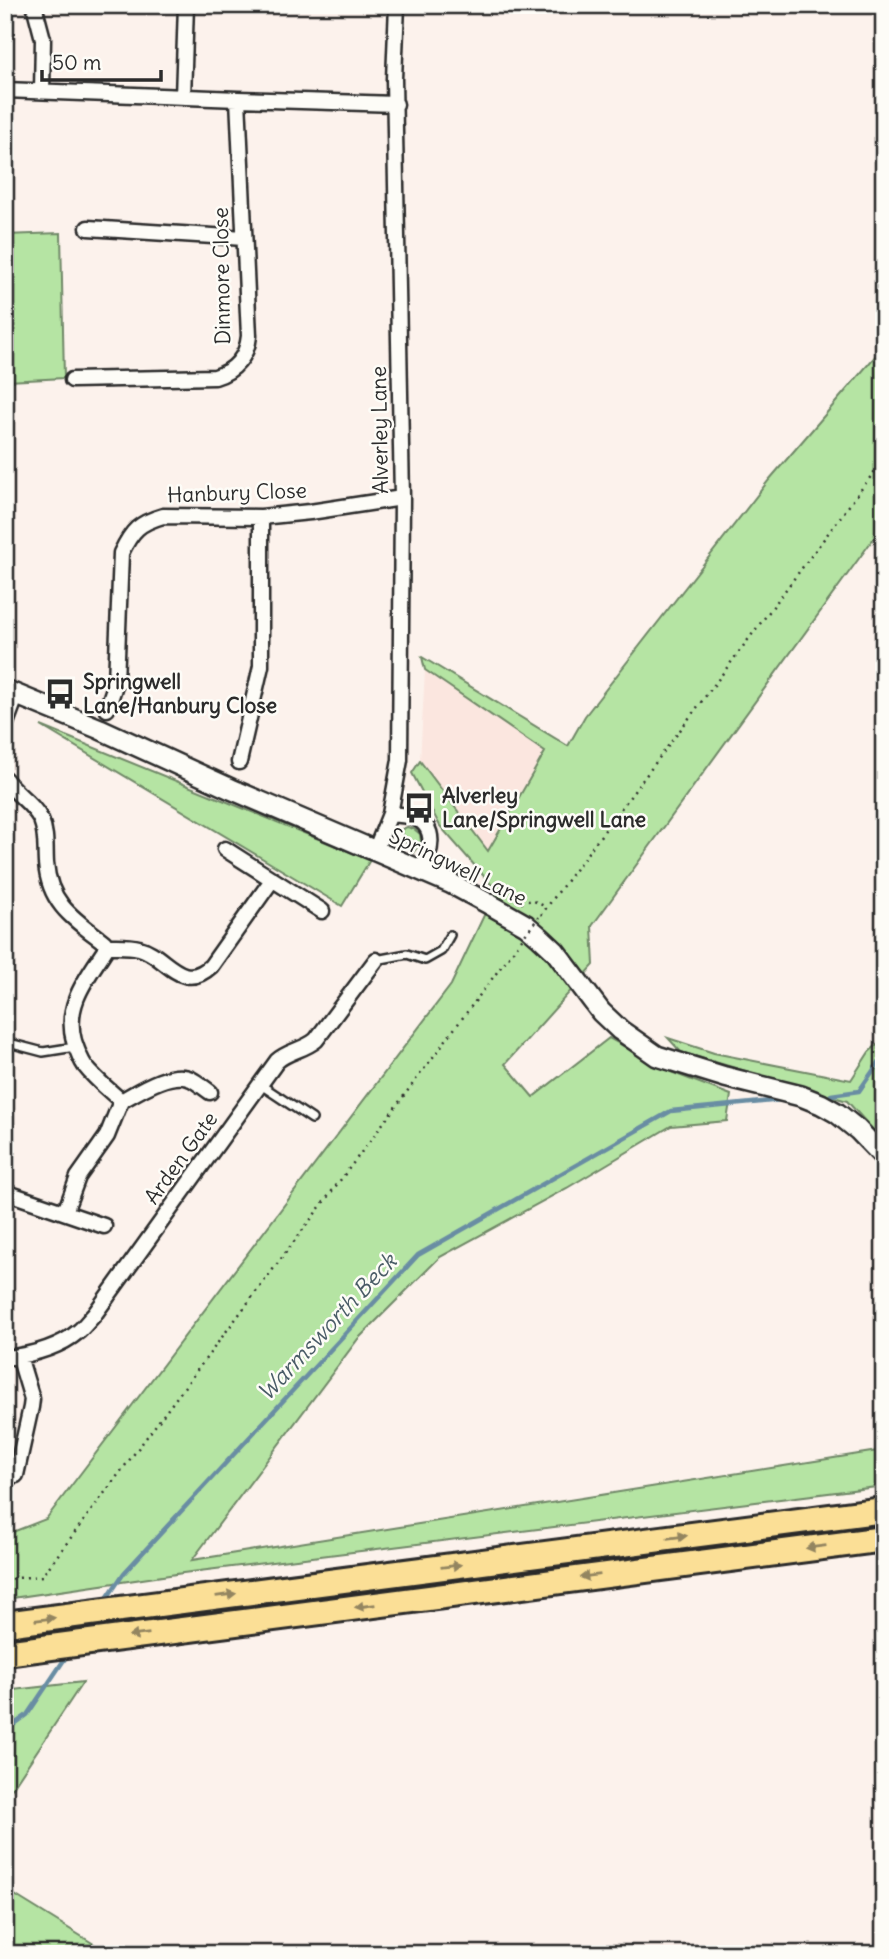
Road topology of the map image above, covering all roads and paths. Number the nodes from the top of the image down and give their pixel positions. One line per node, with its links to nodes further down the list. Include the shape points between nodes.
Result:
1 (34, 5): 5 (street, via 43,38)
2 (186, 5): 6 (street)
3 (397, 5): 8 (street, Alverley Lane)
4 (5, 90): 5 (street)
5 (42, 91): 6 (street)
6 (183, 97): 7 (street)
7 (238, 100): 8 (street); 10 (street, Dinmore Close)
8 (396, 104): 13 (street, Alverley Lane)
9 (88, 228): 10 (street)
10 (244, 238): 11 (street, Dinmore Close, via 248,347 230,371 215,377)
11 (72, 380)
12 (884, 459): 43 (path, bridge, via 42,1576)
13 (402, 498): 14 (street, Hanbury Close); 20 (street, Alverley Lane, via 400,760)
14 (261, 517): 16 (street, Hanbury Close, via 163,516 136,528 121,553 116,682); 18 (street, via 261,666)
15 (11, 692): 17 (street); 22 (street, Springwell Lane)
16 (107, 709)
17 (5, 726)
18 (239, 762)
19 (5, 779): 27 (street, via 41,820 48,880 55,897)
20 (390, 814): 22 (street, Alverley Lane); 23 (street, via 414,817 428,830 431,846)
21 (225, 849): 24 (street)
22 (375, 851): 23 (street, Springwell Lane)
23 (420, 870): 35 (street, Springwell Lane, via 526,925 555,951 601,1012 657,1056 821,1104 858,1130)
24 (272, 880): 25 (street); 27 (street, via 211,966 199,974 183,975 141,948)
25 (322, 911)
26 (450, 936): 28 (lane, via 440,951 425,960 407,954)
27 (106, 946): 30 (street, via 76,996 71,1025)
28 (376, 960): 31 (street, Arden Gate, via 322,1034 310,1045 282,1056)
29 (5, 1042): 30 (lane, via 43,1052)
30 (76, 1047): 33 (street, via 91,1074)
31 (260, 1084): 34 (lane); 39 (street, Arden Gate, via 94,1315 60,1343)
32 (210, 1092): 33 (street, via 190,1079 171,1077)
33 (121, 1101): 37 (street, via 107,1136 78,1177)
34 (312, 1119)
35 (884, 1157)
36 (5, 1192): 37 (street)
37 (65, 1212): 38 (street)
38 (104, 1226)
39 (12, 1357): 40 (street, via 32,1399)
40 (16, 1475)
41 (884, 1510): 44 (highway, one-way to 41)
42 (884, 1539): 45 (highway, one-way to 45)
43 (5, 1579)
44 (5, 1624)
45 (5, 1653)

